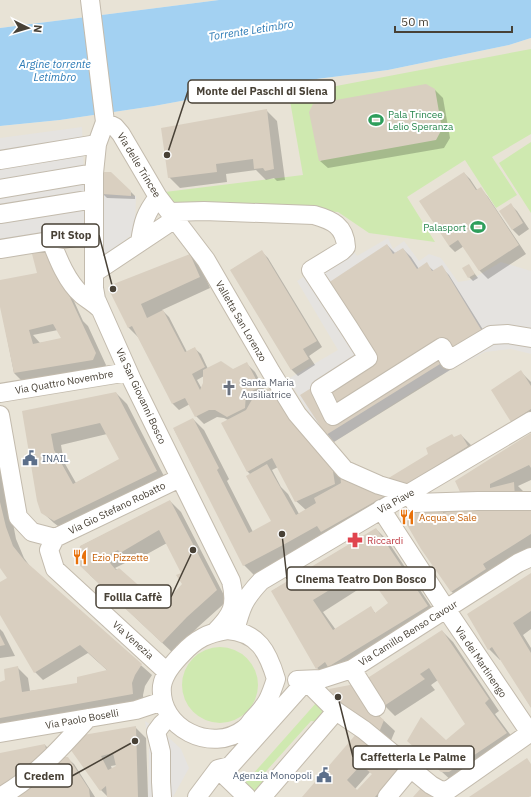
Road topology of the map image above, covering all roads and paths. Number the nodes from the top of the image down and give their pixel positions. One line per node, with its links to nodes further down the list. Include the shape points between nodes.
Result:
1 (90, 2): 2 (street)
2 (105, 122): 3 (street, Via San Giovanni Bosco); 7 (street, Via delle Trincee, via 121,134)
3 (97, 144): 4 (street); 5 (street, Via San Giovanni Bosco)
4 (0, 160)
5 (94, 173): 6 (street); 8 (street, Via San Giovanni Bosco)
6 (0, 189)
7 (158, 197): 10 (street, Via delle Trincee); 13 (street, via 143,223)
8 (94, 199): 9 (street); 11 (street, Via San Giovanni Bosco)
9 (0, 214)
10 (173, 216): 13 (street); 17 (street, via 211,212 314,215 327,219 338,227 345,237 346,247 311,270 368,358 320,389 333,416 442,347 450,360 491,335 508,334); 23 (street, Valletta San Lorenzo, via 206,260 297,414 345,470 379,485)
11 (94, 234): 12 (street); 15 (street, Via San Giovanni Bosco)
12 (51, 241): 14 (street); 16 (street, via 71,282 81,294)
13 (140, 242): 15 (street)
14 (0, 249)
15 (94, 273): 16 (street, Via San Giovanni Bosco, via 94,288)
16 (100, 308): 18 (street, Via San Giovanni Bosco)
17 (531, 338)
18 (128, 372): 19 (street, Via Quattro Novembre); 22 (street, Via San Giovanni Bosco)
19 (0, 393)
20 (0, 415): 26 (street, via 18,517 32,532)
21 (531, 421): 23 (street, Via Piave)
22 (180, 478): 26 (street, Via Gio Stefano Robatto); 28 (street, Via San Giovanni Bosco)
23 (409, 494): 24 (street, Valletta San Lorenzo, via 415,503); 25 (street, Via Piave)
24 (531, 502)
25 (381, 509): 29 (street, Via Piave); 30 (street, Via dei Martinengo)
26 (55, 538): 34 (street, Via Venezia, via 48,550 55,569)
27 (531, 557): 30 (street, Via Camillo Benso Cavour)
28 (231, 581): 29 (street, Via Piave, via 245,584); 32 (street, Via San Giovanni Bosco, via 234,601 231,612)
29 (261, 581): 31 (street, Via Piave, via 244,603)
30 (446, 609): 33 (street, Via Camillo Benso Cavour); 42 (street, Via dei Martinengo)
31 (236, 631): 32 (street); 35 (street, via 257,641 265,650)
32 (215, 632): 34 (street, via 191,645)
33 (352, 668): 36 (street, Via Camillo Benso Cavour, via 332,676); 37 (street)
34 (167, 672): 38 (street, via 162,686)
35 (276, 678): 36 (street, Via Camillo Benso Cavour); 43 (street, via 265,706 244,729)
36 (306, 681): 39 (street); 45 (street, via 230,766)
37 (376, 707)
38 (167, 709): 40 (street, Via Paolo Boselli, via 136,710); 43 (street, via 186,731 203,738); 47 (street, via 156,732 161,752)
39 (336, 711): 44 (street); 50 (street)
40 (88, 718): 41 (street, Via Paolo Boselli); 46 (street, via 54,756)
41 (0, 733)
42 (530, 733): 44 (street, via 447,791 431,785)
43 (224, 739): 45 (street, via 220,748)
44 (411, 768): 51 (street)
45 (218, 769): 48 (street); 49 (street)
46 (0, 797)
47 (162, 797)
48 (197, 797)
49 (247, 797)
50 (262, 797)
51 (387, 797)

